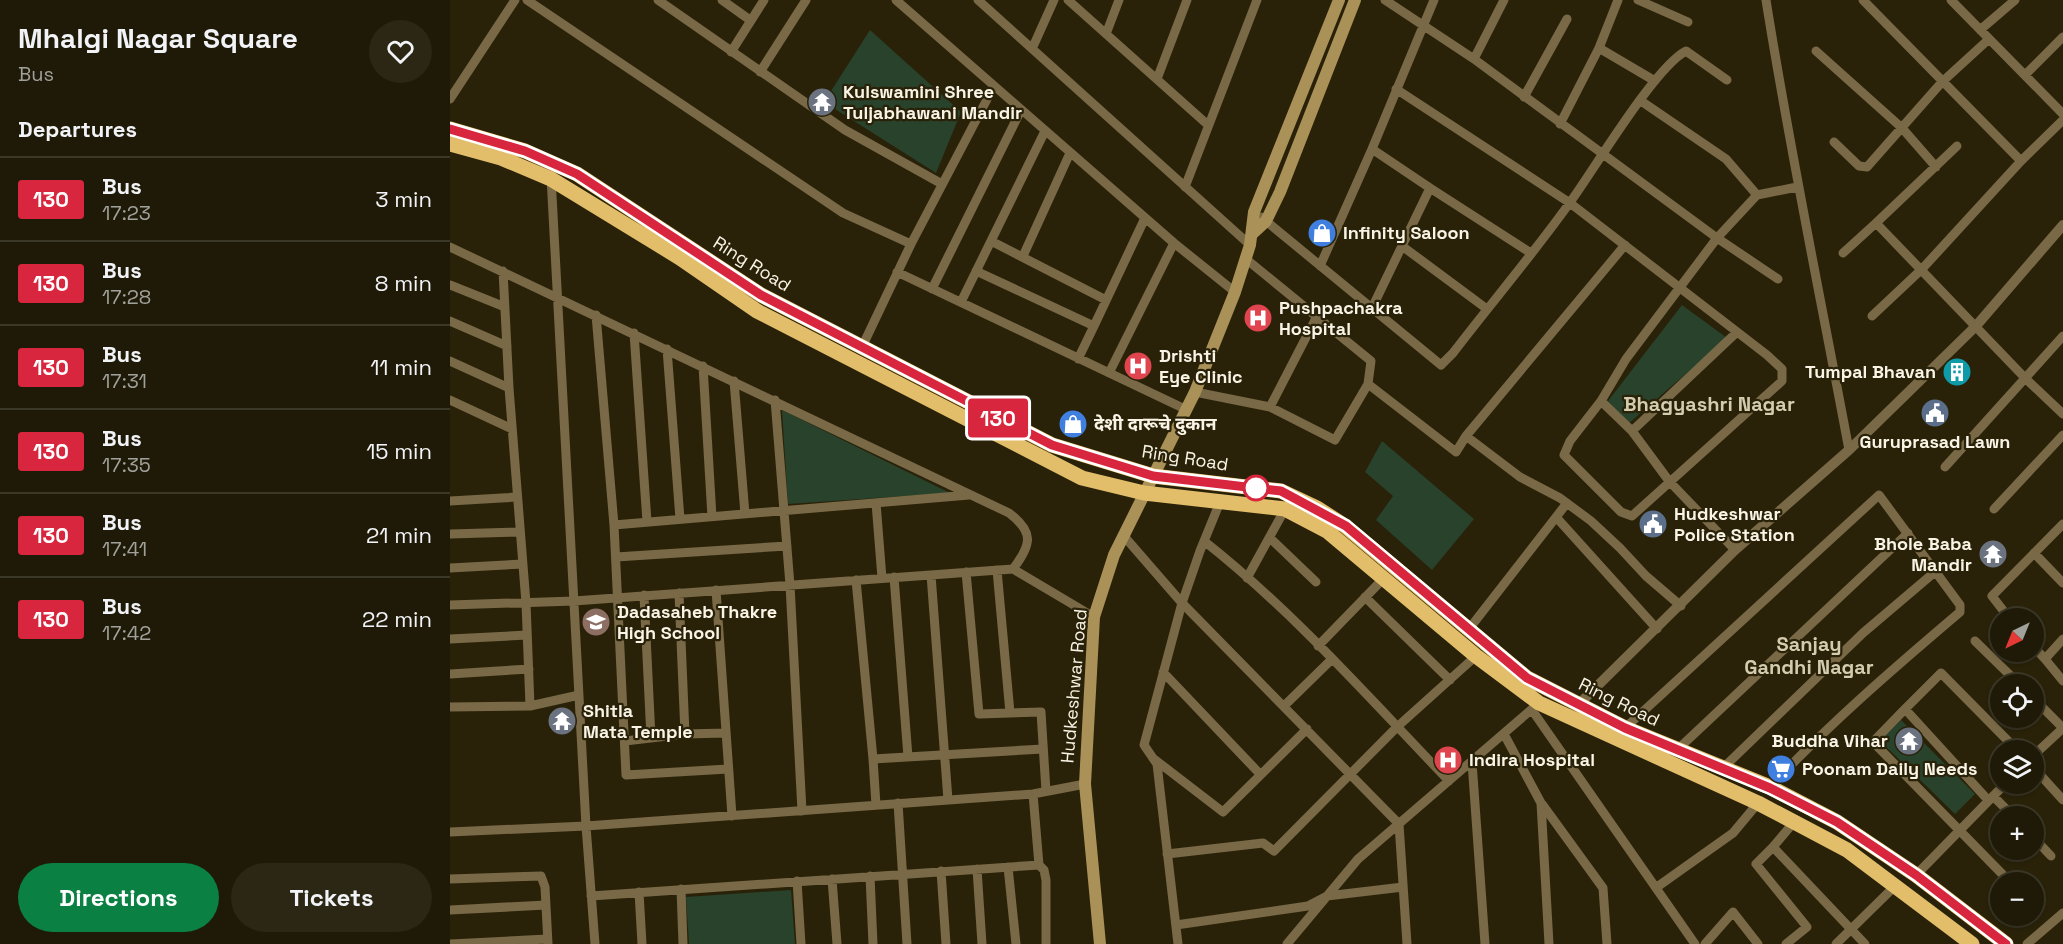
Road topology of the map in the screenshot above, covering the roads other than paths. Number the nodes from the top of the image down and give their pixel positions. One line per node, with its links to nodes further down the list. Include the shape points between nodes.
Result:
1 (515, 0): 47 (street)
2 (527, 0): 82 (street, via 843,213)
3 (658, 0): 36 (street)
4 (722, 0): 26 (street)
5 (764, 0): 26 (street)
6 (806, 0): 38 (street)
7 (896, 0): 44 (street)
8 (978, 0): 34 (street)
9 (1054, 0): 34 (street)
10 (1068, 0): 30 (street)
11 (1119, 0): 30 (street)
12 (1188, 0): 40 (street)
13 (1257, 0): 53 (street)
14 (1339, 0): 73 (main road)
15 (1355, 0): 75 (main road)
16 (1385, 0): 28 (street)
17 (1434, 0): 28 (street)
18 (1504, 0): 37 (street)
19 (1618, 0): 33 (street)
20 (1638, 0): 27 (street)
21 (1766, 0): 69 (street)
22 (1863, 0): 43 (street)
23 (1951, 0): 29 (street)
24 (2015, 0): 29 (street)
25 (1567, 19): 46 (street)
26 (750, 20): 36 (street)
27 (1688, 22)
28 (1424, 25): 37 (street); 45 (street)
29 (1980, 30): 32 (street)
30 (1106, 34): 40 (street)
31 (2063, 37): 39 (street)
32 (1989, 39): 39 (street); 43 (street)
33 (1599, 48): 42 (street); 52 (street)
34 (1032, 49): 68 (street)
35 (1816, 51): 54 (street)
36 (731, 52): 38 (street)
37 (1474, 59): 46 (street)
38 (760, 72): 67 (street, via 845,130)
39 (2025, 75): 50 (street)
40 (1157, 79): 53 (street)
41 (1727, 80): 42 (street, via 1686,51)
42 (1655, 81): 48 (street)
43 (1942, 82): 54 (street); 64 (street)
44 (994, 86): 49 (street); 67 (street)
45 (1396, 89): 60 (street); 72 (street)
46 (1524, 98): 52 (street)
47 (450, 99)
48 (1641, 101): 62 (street); 71 (street, via 1726,159)
49 (1022, 110): 56 (street); 97 (street)
50 (2063, 114)
51 (2063, 120): 64 (street)
52 (1560, 124): 62 (street)
53 (1208, 125): 68 (street)
54 (1902, 128): 57 (street, via 1863,169); 65 (street)
55 (450, 129): 63 (highway, Ring Road)
56 (1045, 131): 61 (street); 80 (street)
57 (1834, 142)
58 (450, 144): 66 (highway, Ring Road, via 501,158)
59 (1957, 146): 65 (street)
60 (1372, 149): 70 (street); 90 (street)
61 (1070, 153): 74 (street); 88 (street)
62 (1603, 155): 72 (street); 78 (street)
63 (550, 160): 66 (street); 116 (highway, Ring Road, via 761,295)
64 (2021, 161): 91 (street)
65 (1935, 167): 76 (street)
66 (551, 179): 100 (street); 141 (highway, Ring Road, via 670,251 757,311 1082,478)
67 (942, 184): 82 (street)
68 (1185, 187): 79 (street)
69 (1797, 187): 71 (street); 137 (street)
70 (1430, 188): 84 (street); 86 (street)
71 (1757, 195): 78 (street)
72 (1570, 203): 83 (street); 86 (street)
73 (1254, 212): 75 (street); 79 (main road)
74 (1145, 218): 81 (street); 101 (street)
75 (1266, 221): 79 (main road); 90 (street)
76 (1876, 223): 87 (street); 91 (street)
77 (2063, 225): 111 (street)
78 (1717, 238): 95 (street); 98 (street)
79 (1251, 239): 89 (main road, Hudkeshwar Road)
80 (991, 241): 88 (street); 93 (street)
81 (1174, 243): 99 (street); 121 (street)
82 (911, 244): 94 (street)
83 (1625, 245): 98 (street); 136 (street)
84 (1402, 246): 104 (street); 105 (street)
85 (450, 247): 92 (street)
86 (1531, 253): 105 (street)
87 (1844, 253)
88 (1023, 256): 101 (street)
89 (1245, 259): 99 (main road, Hudkeshwar Road); 108 (street)
90 (1320, 266): 104 (street)
91 (1922, 269): 107 (street); 111 (street)
92 (503, 271): 100 (street); 103 (street)
93 (976, 271): 102 (street); 110 (street)
94 (897, 272): 97 (street); 116 (street)
95 (1778, 279)
96 (450, 285): 103 (street)
97 (932, 289): 102 (street)
98 (1679, 290): 113 (street); 129 (street, via 1626,359)
99 (1235, 292): 126 (main road, Hudkeshwar Road)
100 (558, 297): 106 (street); 188 (street)
101 (1106, 300): 110 (street)
102 (961, 302): 118 (street)
103 (505, 307): 115 (street)
104 (1372, 308): 105 (street, via 1441,365)
105 (1487, 309)
106 (596, 315): 112 (street); 157 (street)
107 (1872, 316)
108 (1316, 318): 124 (street, via 1371,361); 130 (street)
109 (450, 321): 115 (street)
110 (1094, 326): 118 (street)
111 (1976, 326): 122 (street); 137 (street)
112 (634, 333): 117 (street); 155 (street)
113 (1736, 333): 134 (street); 140 (street, via 1782,369 1782,381)
114 (2063, 336): 122 (street)
115 (507, 346): 125 (street)
116 (862, 347): 139 (highway, Ring Road, via 1052,445)
117 (667, 349): 120 (street); 154 (street)
118 (1078, 359): 121 (street)
119 (450, 361): 125 (street)
120 (703, 366): 123 (street); 152 (street)
121 (1109, 373): 131 (street)
122 (2026, 379): 132 (street); 138 (street)
123 (734, 381): 128 (street); 151 (street)
124 (1368, 384): 130 (street, via 1335,440); 136 (street, via 1456,452)
125 (509, 388): 133 (street)
126 (1195, 392): 130 (street); 131 (main road, Hudkeshwar Road)
127 (450, 400): 133 (street)
128 (775, 400): 142 (street); 150 (street)
129 (1601, 401): 134 (street); 140 (street, via 1564,455 1626,516 1632,516)
130 (1270, 407)
131 (1185, 409): 139 (main road, Hudkeshwar Road)
132 (2063, 414)
133 (512, 429): 143 (street)
134 (1632, 432): 140 (street)
135 (2063, 435): 149 (street)
136 (1466, 436): 147 (street, via 1520,477)
137 (1849, 450): 165 (street)
138 (1945, 467)
139 (1153, 476): 141 (main road, Hudkeshwar Road); 195 (highway, Ring Road, via 1281,491 1317,508 1346,526)
140 (1668, 480): 165 (street)
141 (1144, 493): 145 (highway, Ring Road); 161 (main road, Hudkeshwar Road)
142 (972, 495): 146 (street); 170 (street, via 1024,525 1028,540)
143 (517, 497): 144 (street); 158 (street)
144 (450, 501)
145 (1220, 502): 148 (highway, Ring Road); 163 (street)
146 (876, 503): 150 (street); 177 (street)
147 (1567, 503): 153 (street); 192 (street)
148 (1285, 509): 162 (street); 176 (highway, Ring Road, via 1327,531)
149 (1994, 509)
150 (784, 510): 151 (street); 164 (street)
151 (745, 514): 152 (street)
152 (712, 517): 154 (street)
153 (1556, 517): 195 (street); 196 (street)
154 (680, 519): 155 (street)
155 (647, 522): 157 (street)
156 (2063, 524): 166 (street)
157 (614, 525): 167 (street)
158 (520, 532): 160 (street); 168 (street)
159 (1908, 533): 172 (street); 221 (street, via 1879,495); 232 (street)
160 (450, 534)
161 (1123, 535): 190 (street); 194 (main road, Hudkeshwar Road)
162 (1270, 538): 178 (street); 180 (street)
163 (1204, 541): 178 (street); 190 (street)
164 (787, 546): 167 (street); 182 (street)
165 (1735, 550): 192 (street)
166 (2034, 554): 181 (street); 193 (street, via 1992,596)
167 (616, 557): 186 (street)
168 (522, 564): 169 (street); 189 (street)
169 (450, 568)
170 (1014, 569): 171 (street); 194 (street)
171 (997, 570): 173 (street); 219 (street)
172 (1936, 571): 238 (street, via 1863,633); 245 (street, via 1960,605 1960,612 1868,690)
173 (966, 572): 174 (street); 219 (street, via 979,714)
174 (931, 575): 175 (street); 233 (street)
175 (894, 577): 177 (street); 234 (street)
176 (1385, 577): 187 (street); 202 (highway, Ring Road)
177 (882, 578): 179 (street)
178 (1247, 578): 201 (street)
179 (856, 580): 182 (street); 236 (street)
180 (1316, 582)
181 (2063, 583)
182 (790, 585): 183 (street); 257 (street)
183 (716, 590): 184 (street); 224 (street)
184 (679, 593): 185 (street); 225 (street)
185 (644, 596): 186 (street); 227 (street)
186 (618, 597): 188 (street); 229 (street)
187 (1365, 597): 201 (street); 209 (street)
188 (574, 601): 189 (street); 211 (street)
189 (525, 603): 191 (street); 197 (street)
190 (1182, 603): 206 (street); 214 (street)
191 (450, 605)
192 (1681, 606): 196 (street)
193 (2001, 608)
194 (1094, 617): 244 (main road, Hudkeshwar Road)
195 (1469, 629): 212 (highway, Ring Road, via 1527,678)
196 (1657, 630): 212 (street)
197 (527, 635): 198 (street); 205 (street)
198 (450, 639)
199 (2063, 639): 203 (street)
200 (1974, 641): 208 (street)
201 (1318, 646): 204 (street)
202 (1476, 656): 209 (street); 215 (highway, Ring Road)
203 (2045, 659): 210 (street)
204 (1331, 660): 214 (street); 220 (street)
205 (529, 669): 207 (street); 213 (street)
206 (1163, 672): 235 (street, via 1144,745); 240 (street)
207 (450, 674)
208 (2009, 674)
209 (1450, 680): 220 (street)
210 (2063, 681)
211 (579, 696): 213 (street); 261 (street)
212 (1579, 704): 221 (highway, Ring Road)
213 (530, 706): 216 (street)
214 (1284, 706): 223 (street)
215 (1535, 706): 226 (street); 254 (highway, Ring Road); 279 (street)
216 (450, 707)
217 (1905, 709): 228 (street, via 1941,673); 249 (street); 262 (street, via 1873,742)
218 (2044, 709): 222 (street)
219 (1010, 713): 231 (street, via 1041,712)
220 (1397, 727): 241 (street); 243 (street)
221 (1625, 728): 232 (highway, Ring Road)
222 (2063, 728): 230 (street)
223 (1307, 729): 240 (street); 241 (street)
224 (726, 733): 225 (street); 239 (street)
225 (685, 734): 227 (street)
226 (1504, 734): 237 (street); 253 (street)
227 (651, 738): 229 (street)
228 (2007, 740)
229 (625, 741): 239 (street, via 626,775)
230 (2044, 746)
231 (1043, 749): 233 (street); 246 (street)
232 (1677, 750): 238 (highway, Ring Road)
233 (945, 755): 234 (street); 250 (street)
234 (908, 757): 236 (street)
235 (1153, 758): 240 (street, via 1223,812); 266 (street, via 1157,764)
236 (873, 759): 255 (street)
237 (1472, 762): 243 (street); 308 (street)
238 (1722, 768): 245 (highway, Ring Road)
239 (728, 769): 258 (street)
240 (1259, 773)
241 (1350, 773): 260 (street); 266 (street, via 1274,851 1263,843)
242 (2044, 779): 251 (street)
243 (1449, 781): 260 (street)
244 (1084, 784): 246 (street); 304 (main road, Hudkeshwar Road)
245 (1770, 788): 274 (highway, Ring Road, via 1837,822)
246 (1046, 791): 247 (street)
247 (1033, 794): 250 (street); 268 (street)
248 (1995, 794): 249 (street)
249 (1991, 798): 256 (street); 262 (street)
250 (948, 800): 252 (street)
251 (2063, 800)
252 (898, 803): 255 (street); 273 (street)
253 (1541, 803): 309 (street); 310 (street, via 1603,888)
254 (1758, 803): 259 (highway, Ring Road); 279 (street, via 1733,833)
255 (876, 805): 257 (street)
256 (2001, 806)
257 (802, 811): 258 (street)
258 (732, 816): 261 (street)
259 (1794, 822): 264 (street); 280 (highway, Ring Road, via 1847,850)
260 (1399, 824): 281 (street); 285 (street, via 1358,859)
261 (586, 826): 263 (street); 284 (street)
262 (1960, 830): 272 (street); 274 (street)
263 (450, 832)
264 (1773, 847): 290 (street); 314 (street, via 1756,864 1807,927)
265 (2044, 848): 267 (street)
266 (1167, 854): 289 (street)
267 (2052, 856)
268 (1039, 864): 269 (street); 303 (street, via 1046,880)
269 (1008, 867): 270 (street); 302 (street)
270 (977, 869): 271 (street); 301 (street)
271 (941, 871): 273 (street); 300 (street)
272 (2000, 872)
273 (902, 874): 275 (street); 299 (street)
274 (1916, 875): 318 (highway, Ring Road)
275 (870, 876): 277 (street); 298 (street)
276 (450, 879): 286 (street, via 541,876)
277 (832, 879): 278 (street); 297 (street)
278 (797, 881): 282 (street); 296 (street)
279 (1657, 886): 311 (street)
280 (1895, 886): 290 (street); 317 (highway, Ring Road)
281 (1403, 887): 285 (street); 307 (street)
282 (681, 889): 283 (street); 295 (street)
283 (639, 892): 284 (street); 294 (street)
284 (591, 896): 293 (street)
285 (1327, 896): 289 (street, via 1308,906); 306 (street)
286 (546, 905): 287 (street); 291 (street)
287 (450, 910)
288 (2063, 913): 319 (street)
289 (1176, 925): 305 (street)
290 (1852, 929): 315 (street); 316 (street)
291 (548, 941): 292 (street)
292 (450, 944)
293 (595, 944)
294 (642, 944)
295 (683, 944)
296 (801, 944)
297 (837, 944)
298 (873, 944)
299 (907, 944)
300 (946, 944)
301 (982, 944)
302 (1016, 944)
303 (1046, 944)
304 (1100, 944)
305 (1178, 944)
306 (1287, 944)
307 (1407, 944)
308 (1485, 944)
309 (1548, 944)
310 (1607, 944)
311 (1695, 944)
312 (1705, 944): 313 (street, via 1732,912)
313 (1758, 944)
314 (1786, 944)
315 (1836, 944)
316 (1865, 944)
317 (1972, 944)
318 (2006, 944)
319 (2026, 944)

